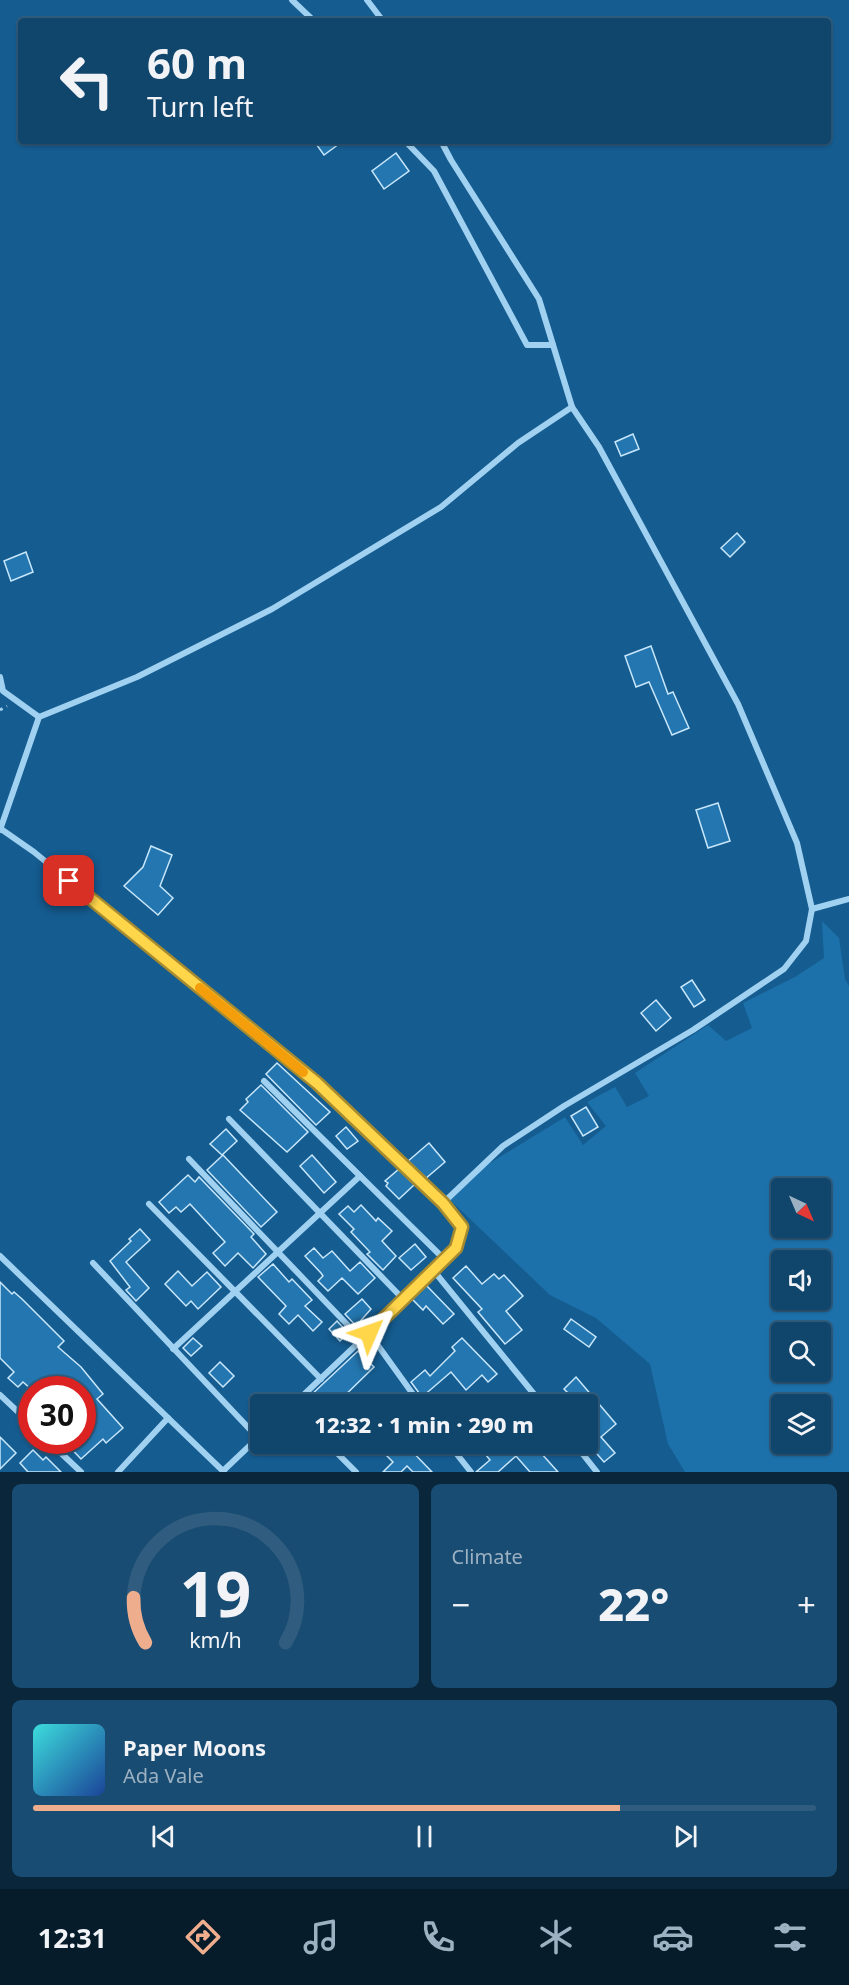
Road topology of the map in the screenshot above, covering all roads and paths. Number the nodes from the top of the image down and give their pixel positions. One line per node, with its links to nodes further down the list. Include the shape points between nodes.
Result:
1 (292, 0): 3 (street)
2 (367, 0): 4 (street)
3 (311, 18)
4 (381, 18)
5 (408, 144): 7 (street, via 434,171 527,345)
6 (442, 144): 7 (street, via 539,299)
7 (553, 345): 8 (street)
8 (572, 408): 10 (street, via 518,443 441,507 272,609 138,677); 13 (street, via 599,447 738,704 797,843)
9 (0, 677): 10 (street, via 3,691)
10 (39, 717): 11 (street)
11 (1, 830): 18 (street, via 34,852 317,1083)
12 (849, 899): 13 (street)
13 (812, 909): 18 (street, via 806,941 784,969 693,1030 503,1146)
14 (264, 1081): 17 (street)
15 (229, 1119): 20 (street)
16 (189, 1159): 21 (street)
17 (360, 1176): 20 (street); 23 (street)
18 (443, 1203): 23 (street, via 462,1227 456,1248)
19 (149, 1204): 26 (street)
20 (321, 1213): 21 (street); 27 (street)
21 (278, 1252): 26 (street); 29 (street)
22 (0, 1256): 37 (street)
23 (443, 1258): 25 (street)
24 (93, 1263): 30 (street)
25 (434, 1271): 27 (street); 34 (street)
26 (236, 1291): 30 (street); 31 (street)
27 (404, 1300): 28 (street)
28 (369, 1333): 29 (street); 33 (street)
29 (362, 1340): 31 (street)
30 (173, 1349): 38 (street)
31 (321, 1379): 32 (street)
32 (305, 1394)
33 (413, 1394)
34 (534, 1394)
35 (0, 1395): 36 (street)
36 (18, 1412)
37 (168, 1418): 44 (street); 46 (street)
38 (250, 1427)
39 (250, 1445): 44 (street)
40 (62, 1454): 45 (street)
41 (338, 1454): 47 (street)
42 (457, 1454): 48 (street)
43 (583, 1454): 49 (street)
44 (224, 1471)
45 (81, 1472)
46 (118, 1472)
47 (356, 1472)
48 (471, 1472)
49 (597, 1472)

